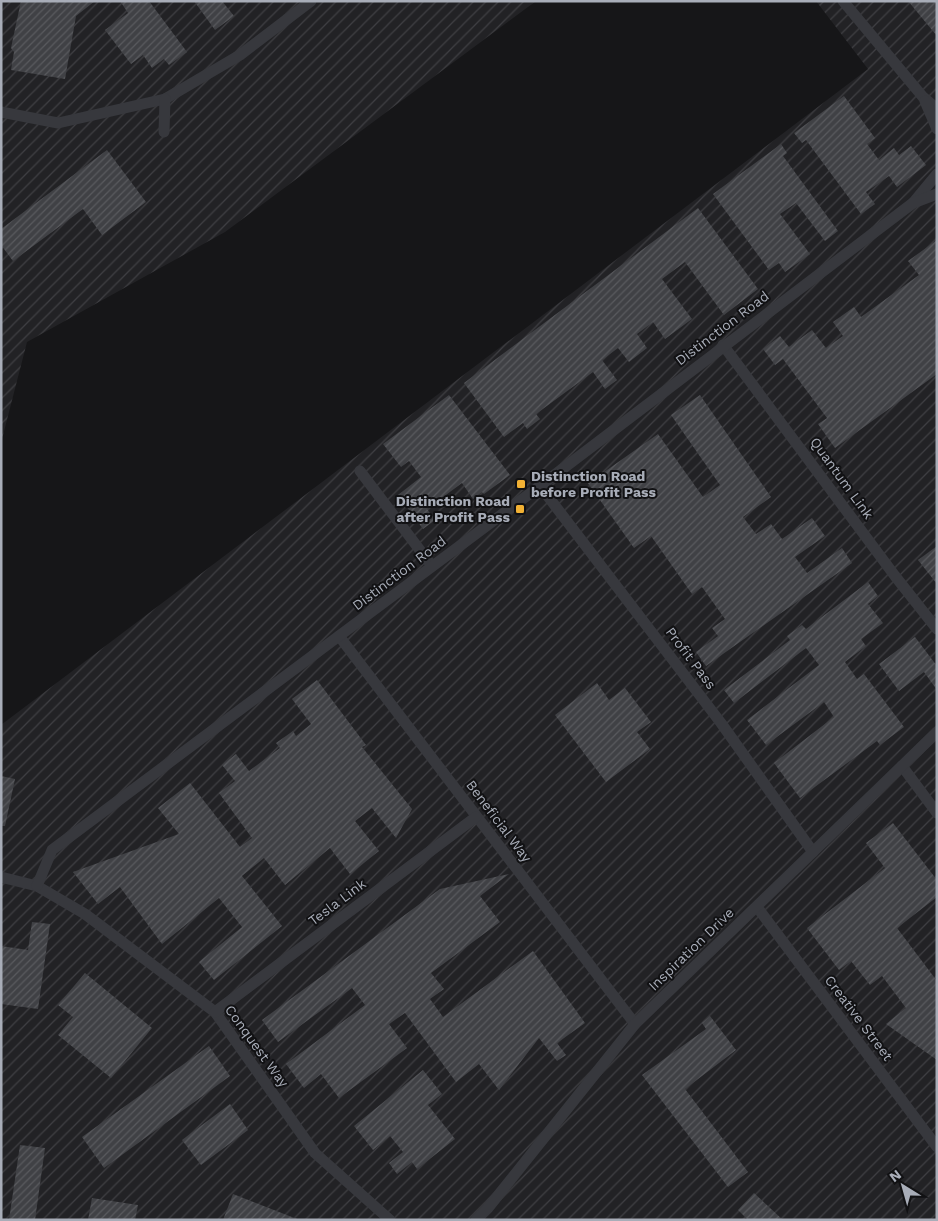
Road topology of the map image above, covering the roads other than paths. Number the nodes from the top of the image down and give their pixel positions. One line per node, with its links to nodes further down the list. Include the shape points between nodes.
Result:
1 (311, 1): 4 (street, via 240,55)
2 (843, 1): 3 (street)
3 (923, 97): 5 (street); 7 (street)
4 (165, 99): 6 (street, via 58,123); 8 (street)
5 (937, 110)
6 (1, 112)
7 (937, 129)
8 (164, 132)
9 (937, 174): 11 (street, Distinction Road)
10 (937, 194): 11 (street, Distinction Road)
11 (913, 203): 12 (street, Distinction Road)
12 (723, 345): 14 (street, Distinction Road); 16 (street, Quantum Link)
13 (360, 471): 15 (street)
14 (540, 486): 15 (street, Distinction Road); 22 (street, Profit Pass, via 721,723)
15 (432, 566): 17 (street, Distinction Road)
16 (937, 629)
17 (339, 636): 21 (street, Beneficial Way); 24 (street, Distinction Road, via 52,850)
18 (937, 732): 19 (street, Inspiration Drive)
19 (902, 766): 20 (street); 22 (street, Inspiration Drive)
20 (937, 813)
21 (476, 816): 26 (street, Tesla Link); 27 (street, Beneficial Way)
22 (813, 852): 25 (street, Inspiration Drive)
23 (1, 877): 24 (street, Conquest Way)
24 (37, 886): 26 (street, Conquest Way, via 85,914)
25 (756, 907): 27 (street, Inspiration Drive); 28 (street, Creative Street)
26 (215, 1012): 30 (street, Conquest Way, via 315,1152)
27 (635, 1024): 29 (street, Inspiration Drive)
28 (937, 1148)
29 (488, 1208): 31 (street, Inspiration Drive); 32 (street, Inspiration Drive)
30 (390, 1219)
31 (476, 1220)
32 (483, 1220)

